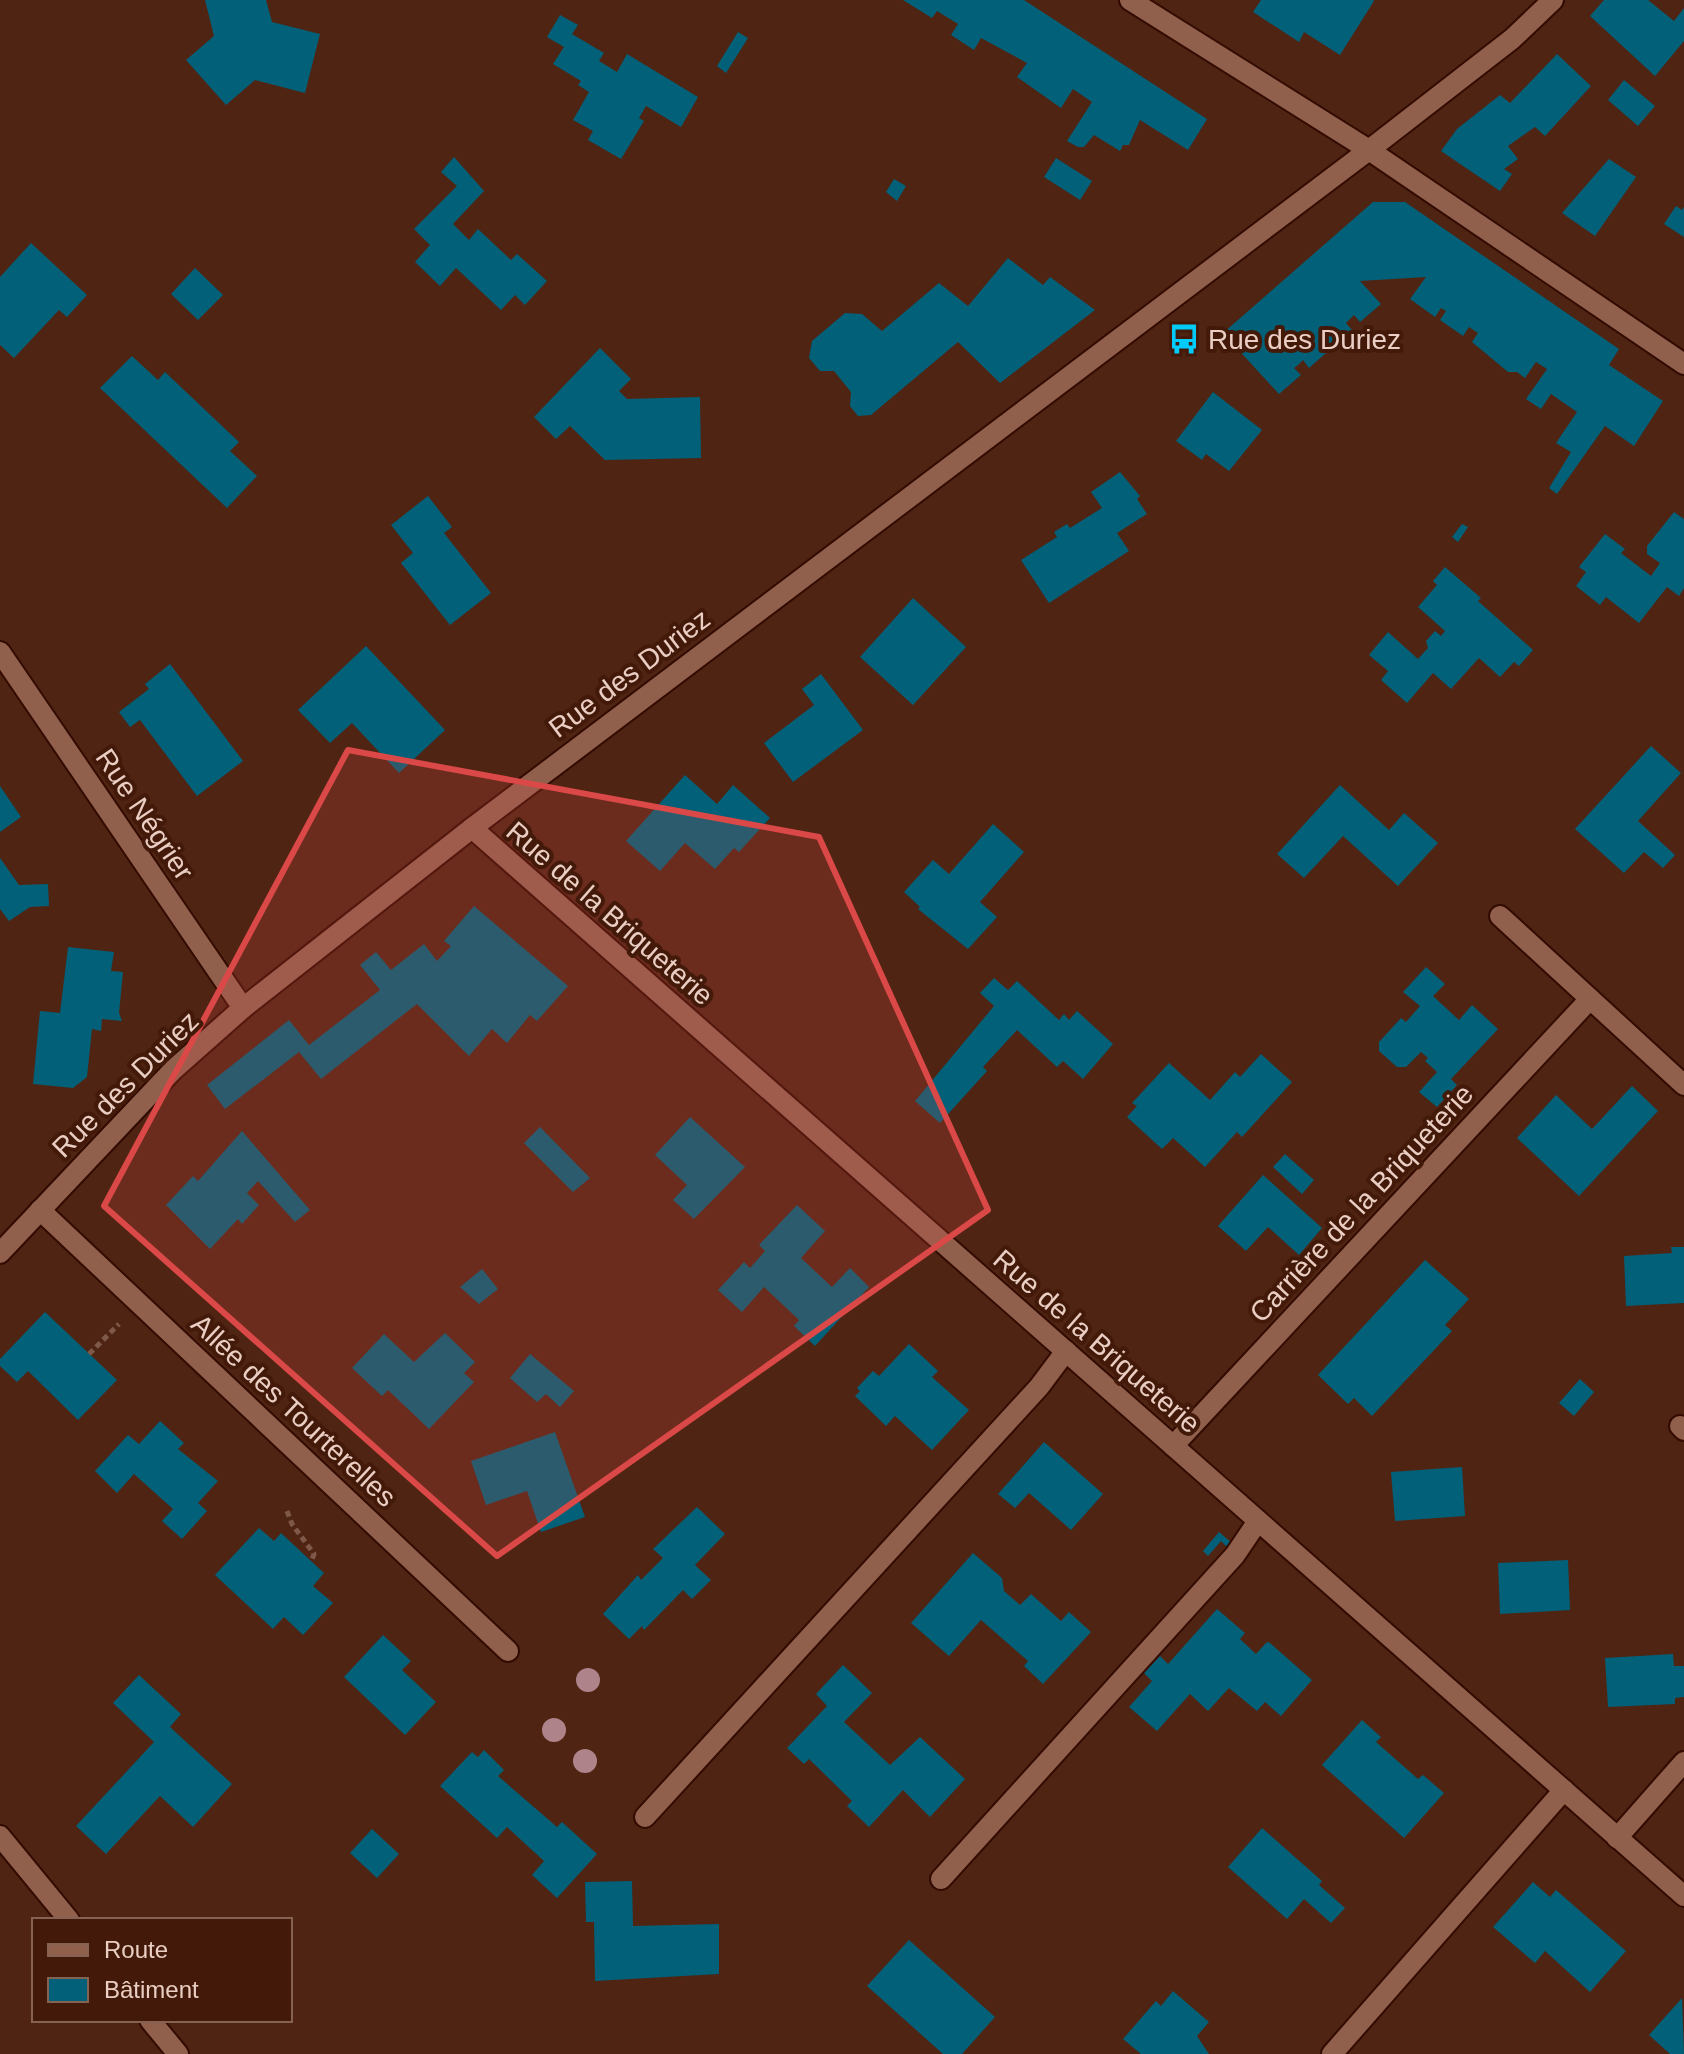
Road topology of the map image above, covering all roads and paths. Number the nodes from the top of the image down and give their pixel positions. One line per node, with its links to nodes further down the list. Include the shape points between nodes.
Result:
1 (1130, 0): 3 (street)
2 (1553, 0): 3 (street, Rue des Duriez, via 1512,39)
3 (1369, 150): 4 (street); 6 (street, Rue des Duriez)
4 (1684, 364)
5 (0, 652): 9 (street, Rue Négrier)
6 (472, 828): 9 (street, Rue des Duriez); 14 (street, Rue de la Briqueterie)
7 (1500, 916): 8 (street)
8 (1590, 999): 10 (street); 16 (street, Carrière de la Briqueterie)
9 (243, 1008): 11 (street, Rue des Duriez, via 173,1070)
10 (1684, 1085)
11 (40, 1210): 12 (street, Rue des Duriez); 13 (street, Allée des Tourterelles)
12 (0, 1253)
13 (136, 1300): 15 (path); 20 (street, Allée des Tourterelles)
14 (1066, 1351): 16 (street, Rue de la Briqueterie); 23 (street)
15 (89, 1354)
16 (1173, 1446): 18 (street, Rue de la Briqueterie)
17 (287, 1511): 19 (path, via 314,1554)
18 (1258, 1521): 22 (street, Rue de la Briqueterie); 26 (street, via 1235,1555)
19 (311, 1562)
20 (508, 1651)
21 (1684, 1762): 25 (street)
22 (1564, 1790): 25 (street, Rue de la Briqueterie); 31 (street)
23 (645, 1817)
24 (0, 1836): 28 (street)
25 (1617, 1838): 27 (street, Rue de la Briqueterie)
26 (941, 1879)
27 (1684, 1896)
28 (67, 1918)
29 (152, 2022): 30 (street)
30 (178, 2054)
31 (1332, 2054)

